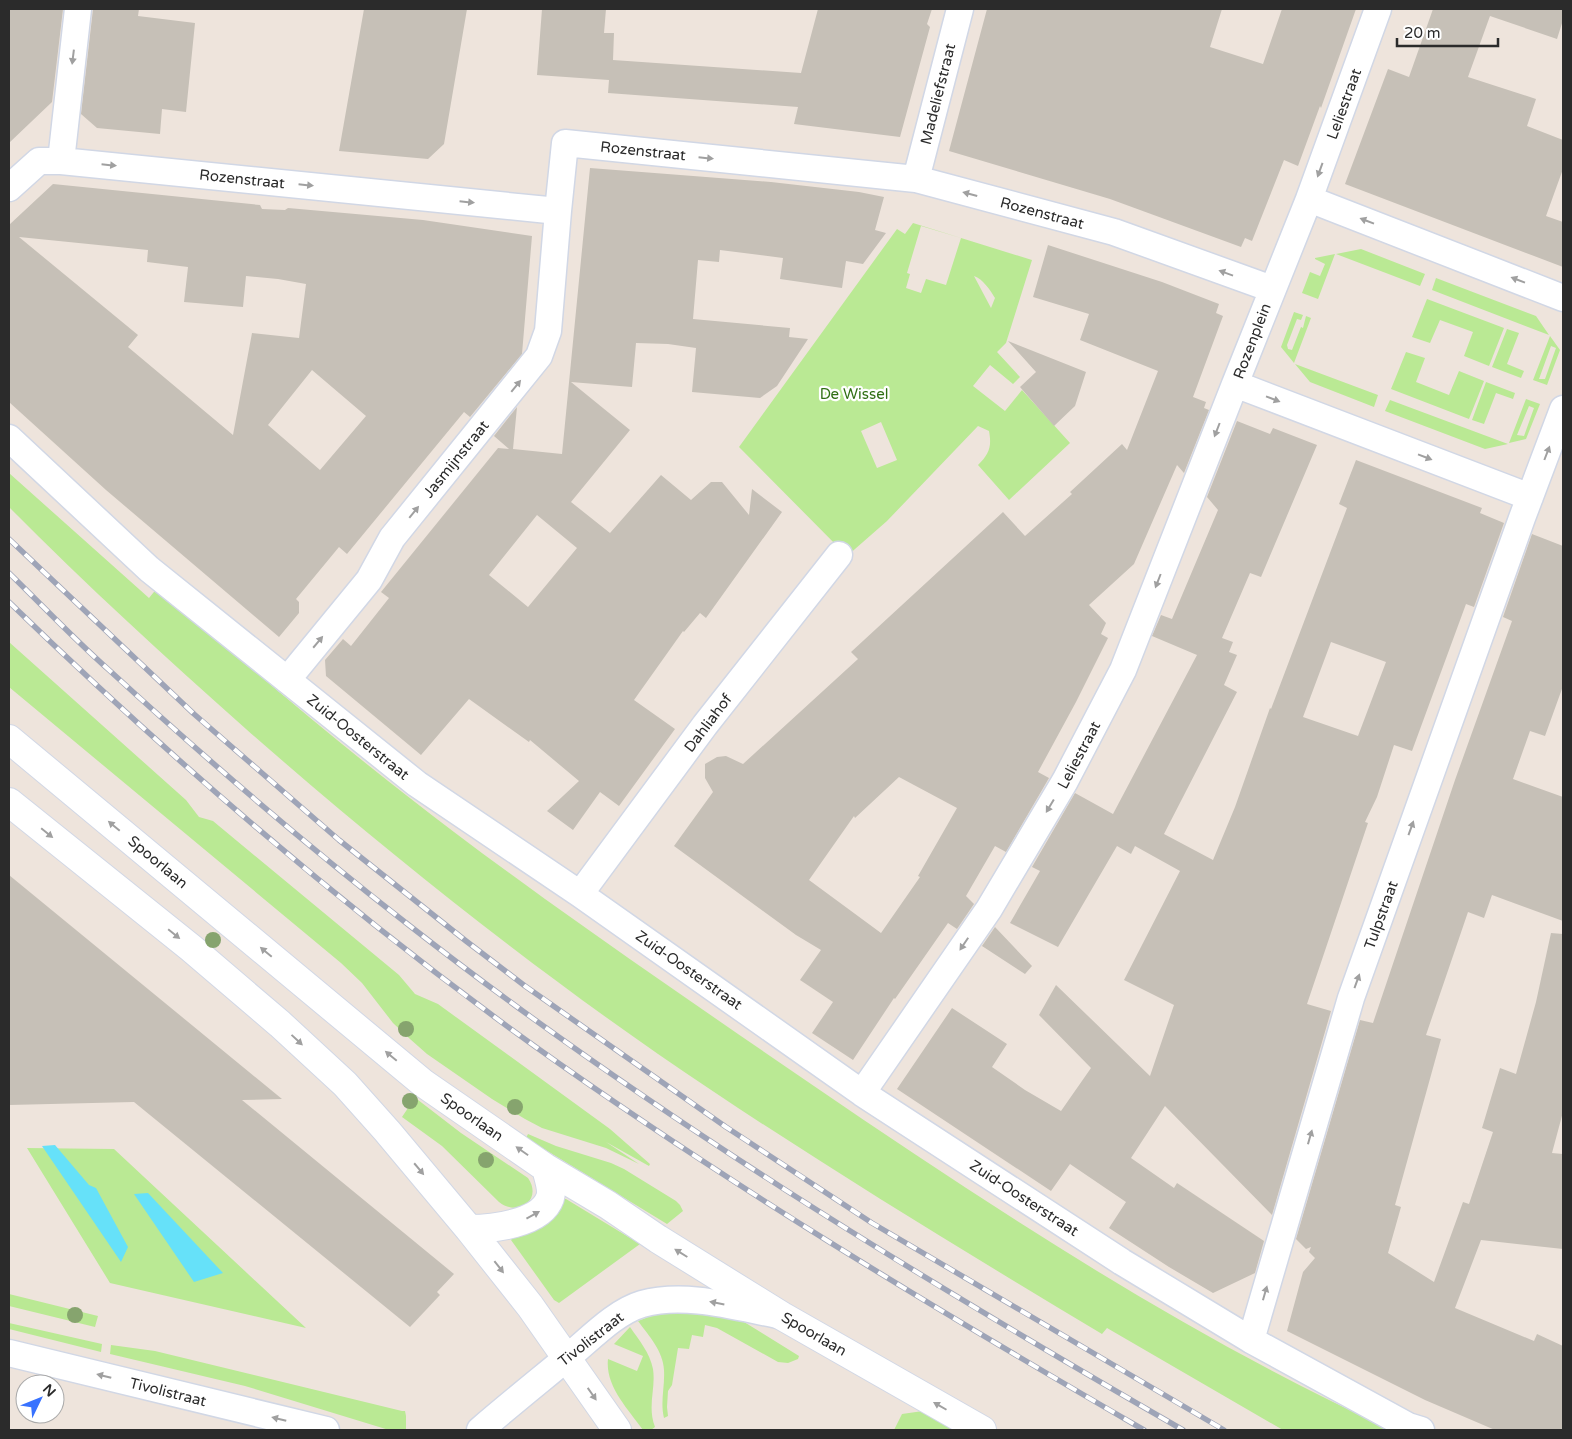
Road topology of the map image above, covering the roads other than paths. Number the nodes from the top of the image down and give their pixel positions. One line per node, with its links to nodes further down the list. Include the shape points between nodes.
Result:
1 (78, 9): 4 (street, one-way to 4)
2 (960, 9): 5 (street, Madeliefstraat)
3 (1378, 9): 7 (street, Leliestraat, one-way to 7)
4 (61, 161): 6 (street, Rozenstraat, via 39,162); 8 (street, Rozenstraat, one-way to 8)
5 (916, 180): 8 (street, Rozenstraat, one-way to 5, via 564,143); 9 (street, Rozenstraat, one-way to 5, via 1114,232)
6 (9, 188)
7 (1309, 199): 9 (street, Rozenplein); 10 (street, one-way to 7)
8 (558, 211): 16 (street, Jasmijnstraat, one-way to 8, via 369,580 392,538 540,356 548,331)
9 (1272, 289): 11 (street, Rozenplein)
10 (1563, 298)
11 (1235, 384): 14 (street, Rozenplein, one-way to 14); 20 (street, Leliestraat, one-way to 20, via 1123,670 1066,781 989,909)
12 (1563, 409): 14 (street, one-way to 12)
13 (9, 438): 16 (street, Zuid-Oosterstraat, via 148,569)
14 (1530, 497): 24 (street, Tulpstraat, one-way to 14, via 1351,998)
15 (839, 555): 19 (street, Dahliahof, via 705,725)
16 (287, 680): 19 (street, Zuid-Oosterstraat, via 417,784)
17 (12, 749): 21 (street, Spoorlaan, one-way to 17, via 423,1083)
18 (9, 802): 22 (street, one-way to 22, via 191,948 345,1084)
19 (580, 894): 20 (street, Zuid-Oosterstraat)
20 (862, 1093): 24 (street, Zuid-Oosterstraat, via 1122,1262)
21 (546, 1168): 22 (street, one-way to 21, via 505,1226 539,1212 551,1193); 23 (street, Spoorlaan, one-way to 21)
22 (469, 1229): 26 (street, one-way to 26)
23 (782, 1316): 26 (street, Tivolistraat, one-way to 26, via 700,1301 642,1304 623,1312); 30 (street, Spoorlaan, one-way to 23)
24 (1251, 1340): 31 (street, Zuid-Oosterstraat, via 1408,1426)
25 (9, 1353): 27 (street, Tivolistraat, one-way to 25)
26 (567, 1358): 28 (street, Tivolistraat); 29 (street, one-way to 29)
27 (326, 1430)
28 (480, 1430)
29 (617, 1430)
30 (982, 1430)
31 (1421, 1430)

